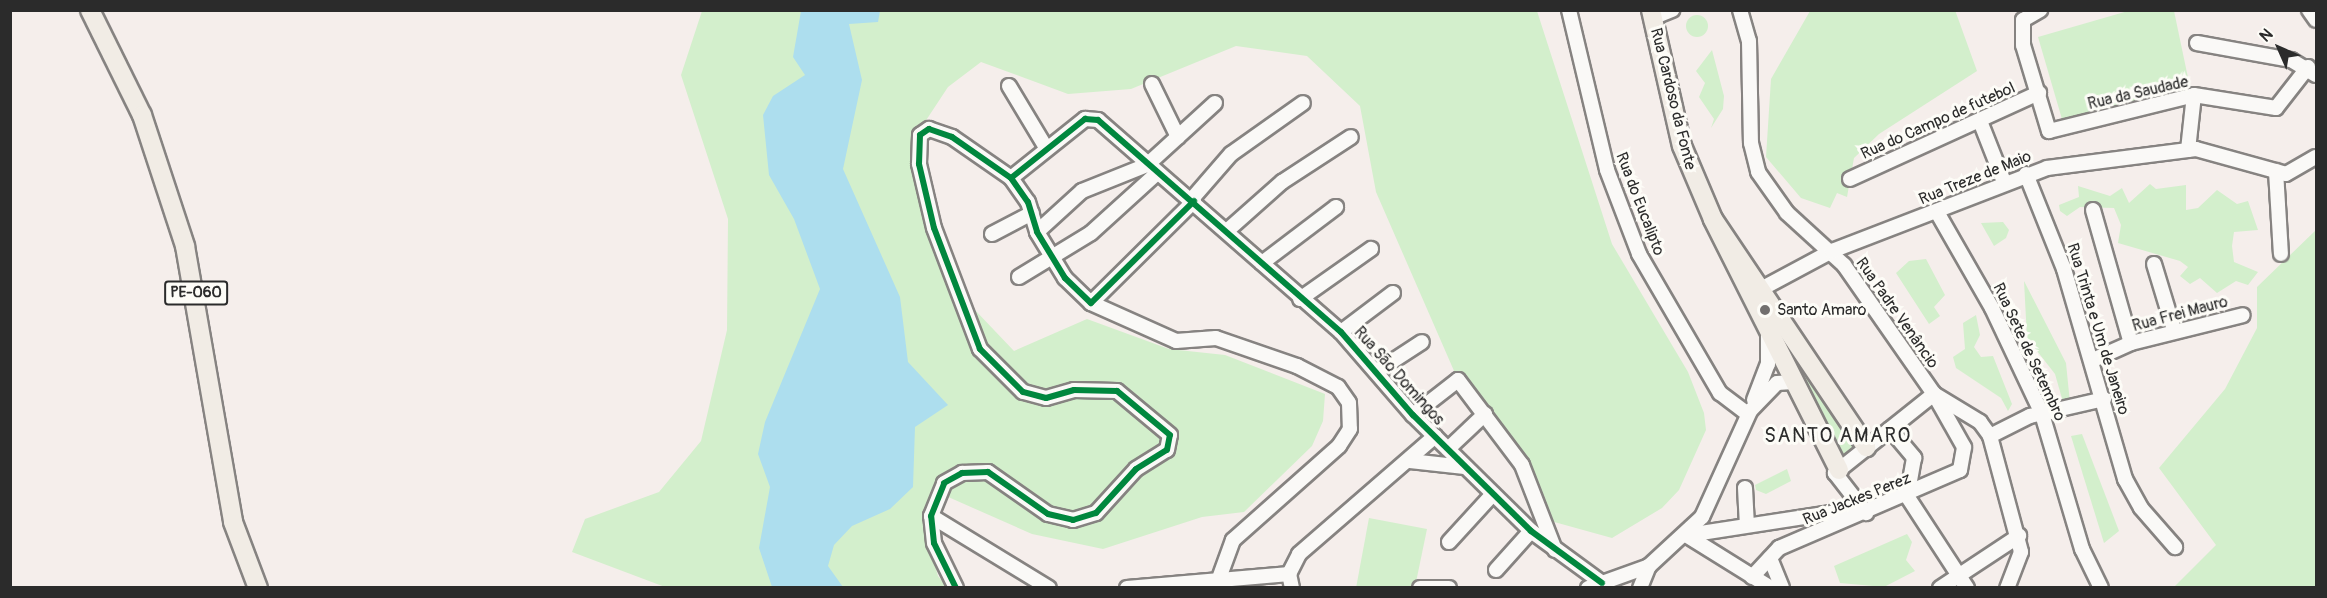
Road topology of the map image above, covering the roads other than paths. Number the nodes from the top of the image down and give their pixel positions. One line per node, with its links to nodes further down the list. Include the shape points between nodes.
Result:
1 (90, 10): 95 (main road, PE-060, via 142,116 185,246 233,522)
2 (1569, 10): 61 (street, Rua do Eucalipto, via 1607,170 1639,254 1720,393)
3 (1672, 10): 8 (street)
4 (1740, 10): 40 (street, Rua Padre Venâncio, via 1749,41 1751,143 1758,172 1787,213)
5 (2012, 10): 9 (street)
6 (2040, 10): 9 (street)
7 (2308, 10): 10 (street)
8 (1651, 14): 47 (main road, Rua Cardoso da Fonte, via 1682,146 1713,219)
9 (2023, 20): 15 (street, via 2023,45)
10 (2316, 21)
11 (2197, 43): 12 (street)
12 (2312, 71): 16 (street, Rua da Saudade, via 2276,108)
13 (1152, 84): 20 (street)
14 (1009, 86): 22 (street)
15 (2039, 93): 16 (street, Rua da Saudade, via 2049,131); 19 (street, Rua do Campo de futebol)
16 (2194, 96): 23 (street)
17 (1215, 103): 20 (street)
18 (1303, 103): 31 (street, via 1231,154)
19 (1980, 121): 29 (street, Rua do Campo de futebol); 30 (street)
20 (1178, 136): 25 (street)
21 (1350, 137): 36 (street, via 1282,182)
22 (1045, 146): 25 (street, Rua São Domingos, via 1095,118); 28 (street)
23 (2188, 150): 26 (street, Rua Treze de Maio); 27 (street, Rua Treze de Maio, via 2109,157)
24 (2316, 157): 26 (street, Rua Treze de Maio, via 2286,174)
25 (1151, 170): 31 (street, Rua São Domingos); 37 (street, via 1082,191); 42 (street, via 1091,233)
26 (2276, 171): 41 (street)
27 (2026, 174): 30 (street, Rua Treze de Maio); 56 (street, Rua Trinta e Um de Janeiro)
28 (1011, 178): 35 (street); 78 (street, via 952,137 929,129 920,135 924,190 974,340 1009,381 1034,396 1117,391 1170,435 1167,450 1136,469 1096,513 1073,520 1048,514 988,472 962,473 944,483)
29 (1850, 179)
30 (2004, 182): 34 (street, Rua Treze de Maio)
31 (1192, 200): 36 (street, Rua São Domingos); 49 (street)
32 (1336, 207): 43 (street)
33 (2093, 210): 55 (street)
34 (1937, 212): 40 (street, Rua Treze de Maio); 63 (street, Rua Sete de Setembro, via 1992,308)
35 (1032, 213): 37 (street); 38 (street)
36 (1228, 229): 43 (street, Rua São Domingos)
37 (1037, 232): 42 (street)
38 (992, 234)
39 (1371, 249): 48 (street)
40 (1832, 251): 47 (street, Rua Treze de Maio); 59 (street, Rua Padre Venâncio)
41 (2281, 254)
42 (1052, 256): 45 (street); 49 (street, via 1072,289)
43 (1262, 263): 48 (street, Rua São Domingos)
44 (2154, 264): 52 (street)
45 (1019, 277)
46 (1393, 293): 53 (street)
47 (1755, 293): 51 (main road, Rua Cardoso da Fonte); 68 (main road, Rua Cardoso da Fonte)
48 (1300, 299): 53 (street, Rua São Domingos)
49 (1091, 303): 90 (street, via 1176,341 1216,338 1297,366 1338,387 1348,403 1350,429 1340,446 1233,540)
50 (2243, 315): 52 (street, Rua Frei Mauro)
51 (1766, 329): 58 (main road, Rua Cardoso da Fonte); 61 (street, via 1768,364)
52 (2174, 330): 55 (street, Rua Frei Mauro)
53 (1341, 332): 57 (street, Rua São Domingos)
54 (1422, 342): 57 (street)
55 (2131, 343): 56 (street, Rua Frei Mauro)
56 (2093, 360): 60 (street, Rua Trinta e Um de Janeiro)
57 (1378, 370): 64 (street, Rua São Domingos)
58 (1794, 382): 61 (street, via 1777,383); 73 (main road, Rua Cardoso da Fonte)
59 (1934, 394): 65 (street, Rua Padre Venâncio); 67 (street, Rua Padre Venâncio, via 1972,416); 69 (street, Rua Padre Venâncio)
60 (2104, 399): 63 (street); 84 (street, Rua Trinta e Um de Janeiro, via 2133,496)
61 (1749, 412): 81 (street, via 1719,489)
62 (1485, 414): 64 (street, via 1458,381); 70 (street); 85 (street, via 1522,465)
63 (2042, 414): 67 (street); 108 (street, Rua Sete de Setembro, via 2082,549)
64 (1413, 415): 66 (street, Rua São Domingos)
65 (1890, 429): 68 (street); 76 (street, via 1914,458)
66 (1435, 436): 70 (street, Rua São Domingos); 71 (street)
67 (1990, 436): 82 (street, Rua Padre Venâncio)
68 (1866, 447): 73 (street)
69 (1964, 447): 76 (street, Rua Jackes Perez, via 1959,470)
70 (1448, 449): 72 (street, Rua São Domingos)
71 (1410, 461): 72 (street); 89 (street, via 1299,554)
72 (1467, 468): 75 (street, Rua São Domingos)
73 (1839, 470): 77 (street, Rua Cardoso da Fonte, via 1835,473)
74 (1745, 488): 79 (street)
75 (1493, 494): 80 (street, Rua São Domingos); 83 (street)
76 (1907, 496): 77 (street, Rua Jackes Perez); 91 (street)
77 (1864, 510): 79 (street); 86 (street, Rua Jackes Perez, via 1779,548)
78 (931, 516): 96 (street, via 934,543); 97 (street)
79 (1747, 523): 81 (street)
80 (1531, 531): 85 (street, Rua São Domingos); 88 (street)
81 (1686, 535): 87 (street); 92 (street)
82 (2019, 536): 91 (street); 107 (street, Rua Padre Venâncio, via 2020,564)
83 (1449, 542)
84 (2175, 547)
85 (1555, 550): 93 (street, Rua São Domingos)
86 (1770, 558): 92 (street, Rua Jackes Perez); 104 (street)
87 (1649, 566): 93 (street); 102 (street)
88 (1496, 570)
89 (1288, 574): 90 (street); 99 (street)
90 (1220, 576): 98 (street)
91 (1957, 576): 105 (street); 106 (street)
92 (1752, 578): 103 (street)
93 (1602, 582): 101 (street)
94 (1420, 585): 100 (street)
95 (258, 588)
96 (956, 588)
97 (1048, 588)
98 (1127, 588)
99 (1292, 588)
100 (1449, 588)
101 (1588, 588)
102 (1640, 588)
103 (1771, 588)
104 (1782, 588)
105 (1940, 588)
106 (1967, 588)
107 (2007, 588)
108 (2101, 588)

